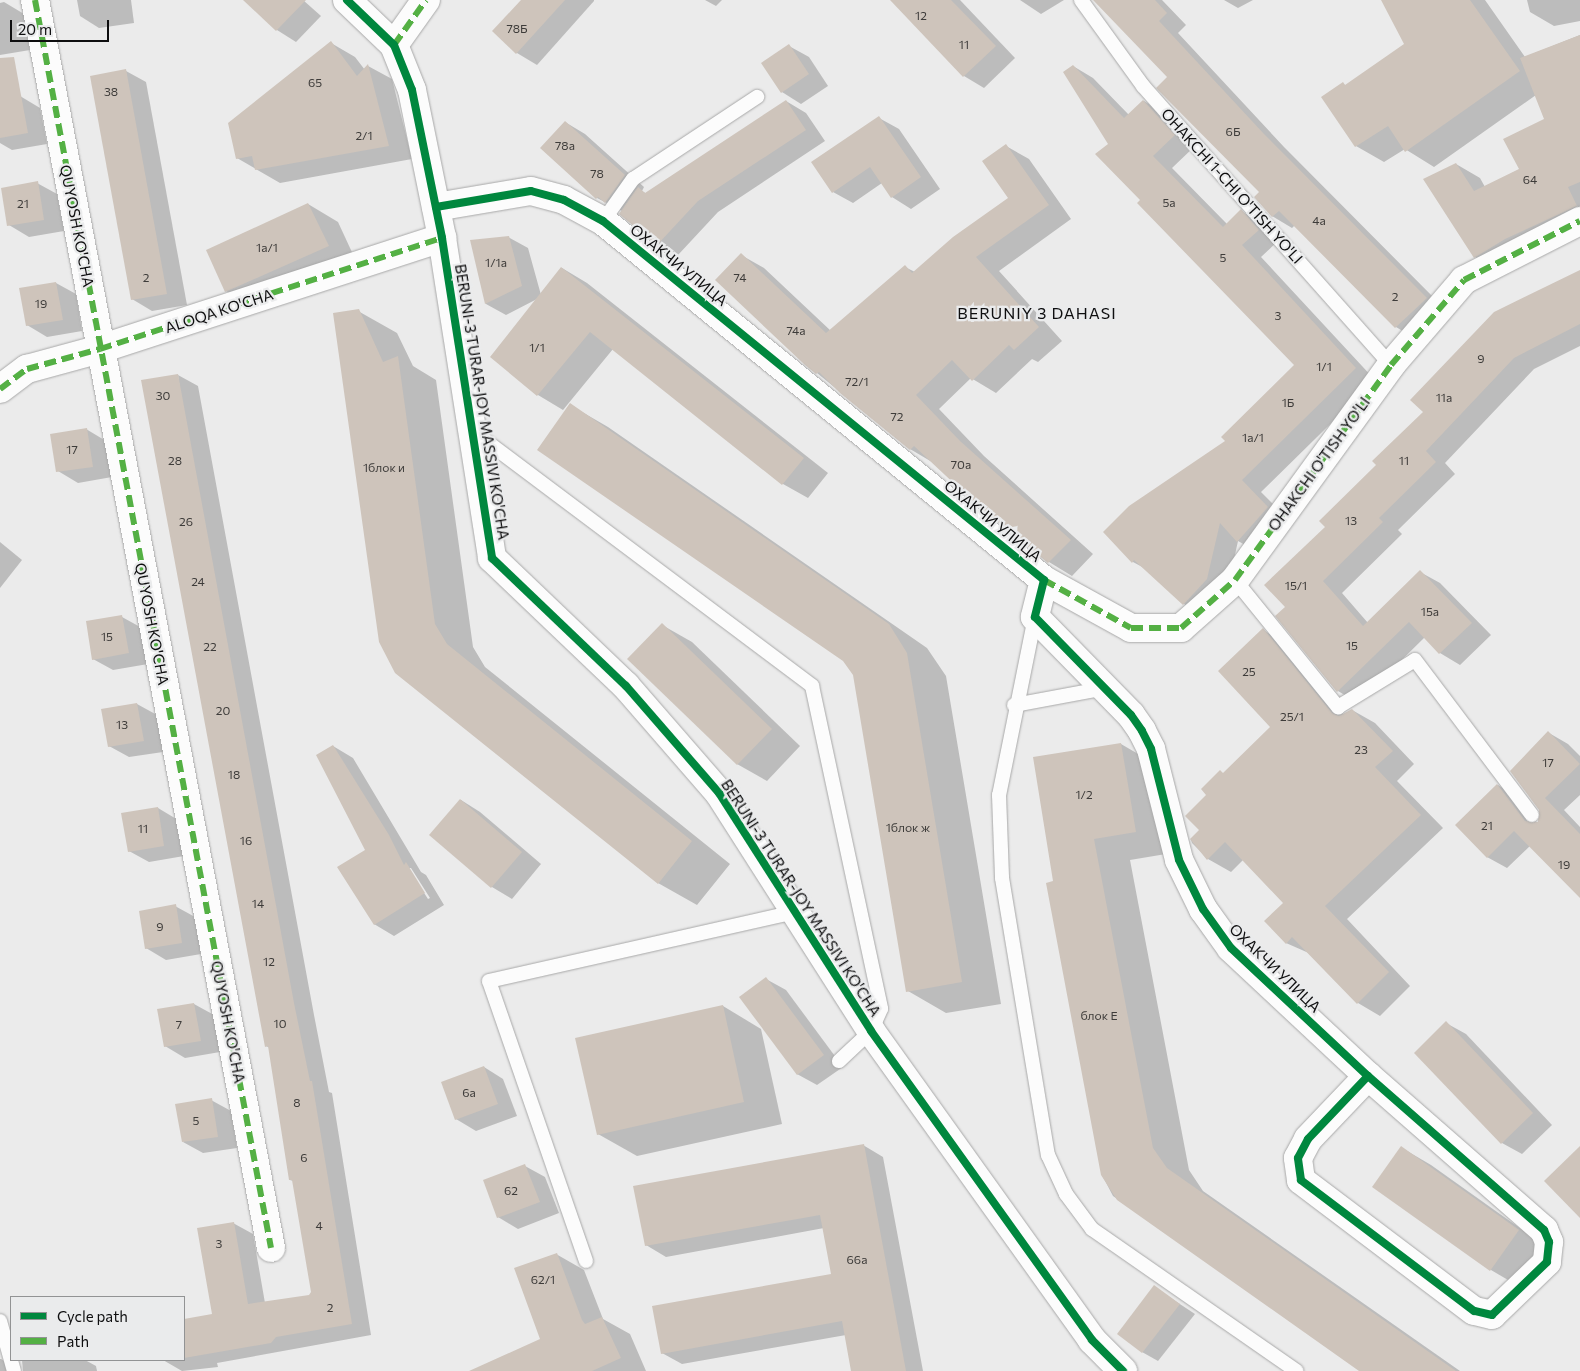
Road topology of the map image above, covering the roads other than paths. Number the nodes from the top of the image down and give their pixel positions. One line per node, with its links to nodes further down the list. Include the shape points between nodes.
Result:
1 (34, 0): 11 (street, QUYOSH KO'CHA)
2 (346, 0): 5 (street)
3 (426, 0): 5 (street)
4 (1081, 0): 12 (lane, OHAKCHI 1-CHI O'TISH YO'LI, via 1143,86)
5 (394, 45): 7 (street, BERUNI-3 TURAR-JOY MASSIVI KO'CHA, via 412,90)
6 (757, 97): 8 (lane, via 634,179)
7 (436, 207): 8 (street, ОХАКЧИ УЛИЦА, via 531,191 564,200); 10 (street, BERUNI-3 TURAR-JOY MASSIVI KO'CHA)
8 (603, 221): 15 (street, ОХАКЧИ УЛИЦА)
9 (1580, 221): 12 (street, OHAKCHI O'TISH YO'LI, via 1464,280)
10 (442, 238): 11 (street, ALOQA KO'CHA); 14 (street, BERUNI-3 TURAR-JOY MASSIVI KO'CHA)
11 (100, 349): 13 (street, ALOQA KO'CHA, via 26,370); 25 (street, QUYOSH KO'CHA)
12 (1391, 365): 16 (street, OHAKCHI O'TISH YO'LI)
13 (0, 389)
14 (472, 431): 21 (street, BERUNI-3 TURAR-JOY MASSIVI KO'CHA, via 492,558 626,686 719,793); 22 (lane, via 812,686 881,1009)
15 (1044, 580): 16 (street, OHAKCHI O'TISH YO'LI, via 1131,628 1181,628); 17 (street, ОХАКЧИ УЛИЦА)
16 (1235, 580): 20 (lane, via 1338,707 1415,660)
17 (1035, 617): 18 (street, ОХАКЧИ УЛИЦА); 19 (lane)
18 (1106, 688): 19 (lane); 24 (street, ОХАКЧИ УЛИЦА, via 1131,715 1151,749 1179,860 1216,929 1230,948)
19 (1014, 705): 30 (lane, via 999,795 1002,878 1048,1155 1056,1176 1092,1229)
20 (1532, 815)
21 (796, 912): 22 (street, BERUNI-3 TURAR-JOY MASSIVI KO'CHA); 26 (lane, via 489,981)
22 (871, 1031): 23 (lane); 29 (street, BERUNI-3 TURAR-JOY MASSIVI KO'CHA, via 1092,1340)
23 (839, 1061)
24 (1368, 1076): 24 (street, ОХАКЧИ УЛИЦА, via 1544,1230 1549,1242 1547,1262 1492,1315 1474,1311 1301,1180 1298,1158 1308,1139)
25 (271, 1248)
26 (586, 1262)
27 (0, 1321): 28 (lane)
28 (10, 1357)
29 (1123, 1371)
30 (1296, 1371)

